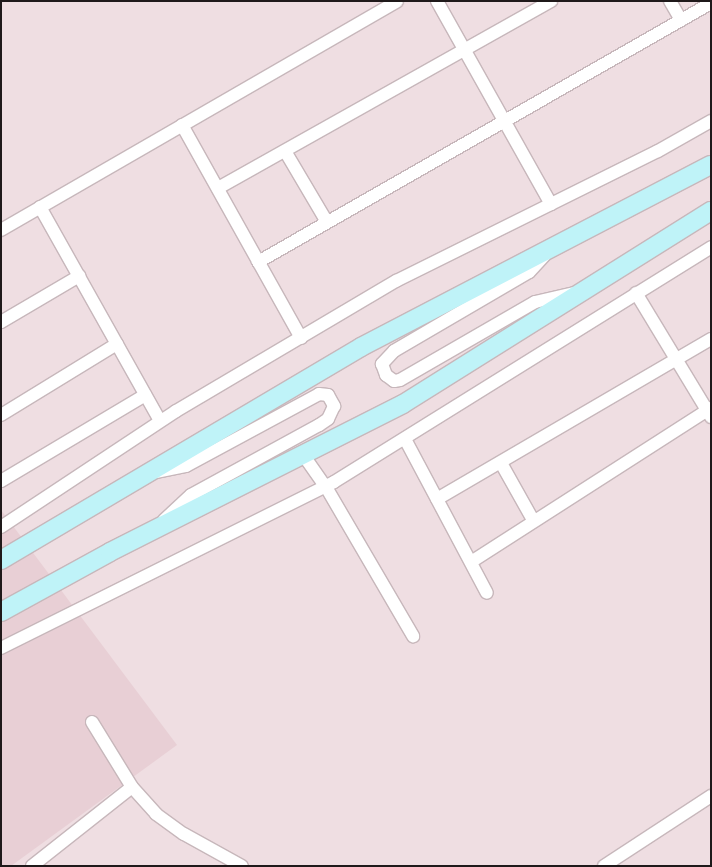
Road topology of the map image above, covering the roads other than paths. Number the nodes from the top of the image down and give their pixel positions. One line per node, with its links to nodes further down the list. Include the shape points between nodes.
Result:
1 (397, 1): 10 (street)
2 (437, 1): 7 (street)
3 (551, 1): 7 (street)
4 (670, 1): 6 (street)
5 (711, 3): 6 (street)
6 (680, 20): 8 (street)
7 (465, 50): 8 (street); 11 (street)
8 (504, 120): 14 (street); 17 (street)
9 (711, 121): 14 (street)
10 (182, 125): 13 (street); 15 (street)
11 (285, 151): 13 (street); 17 (street)
12 (711, 165): 20 (street)
13 (218, 188): 21 (street)
14 (551, 204): 26 (street, via 396,281)
15 (40, 207): 18 (street); 22 (street)
16 (711, 211): 23 (street)
17 (327, 222): 21 (street)
18 (1, 230)
19 (711, 246): 24 (street)
20 (549, 250): 23 (street, via 529,272 394,351 382,364 386,375 394,381 400,380 535,302); 37 (street, via 361,347)
21 (258, 262): 26 (street)
22 (79, 276): 25 (street); 28 (street)
23 (582, 291): 35 (street, via 403,404)
24 (636, 292): 29 (street); 34 (street)
25 (1, 322)
26 (301, 338): 33 (street)
27 (711, 340): 29 (street)
28 (117, 344): 30 (street); 32 (street)
29 (676, 358): 31 (street); 36 (street)
30 (145, 395): 33 (street); 38 (street)
31 (709, 412): 41 (street)
32 (1, 415)
33 (160, 421): 42 (street)
34 (405, 439): 39 (street); 40 (street)
35 (304, 456): 39 (street); 43 (street)
36 (501, 463): 40 (street); 41 (street)
37 (140, 475): 43 (street, via 186,466 319,394 328,396 334,406 328,419 320,425 191,495); 44 (street)
38 (1, 481)
39 (326, 486): 48 (street); 49 (street)
40 (437, 499): 45 (street)
41 (533, 520): 45 (street)
42 (1, 527)
43 (149, 533): 47 (street)
44 (1, 560)
45 (470, 562): 46 (street)
46 (487, 593)
47 (1, 612)
48 (413, 636)
49 (1, 648)
50 (92, 722): 51 (street)
51 (132, 787): 53 (street); 54 (street, via 156,814 184,834)
52 (711, 796): 55 (street)
53 (32, 866)
54 (242, 866)
55 (604, 866)

